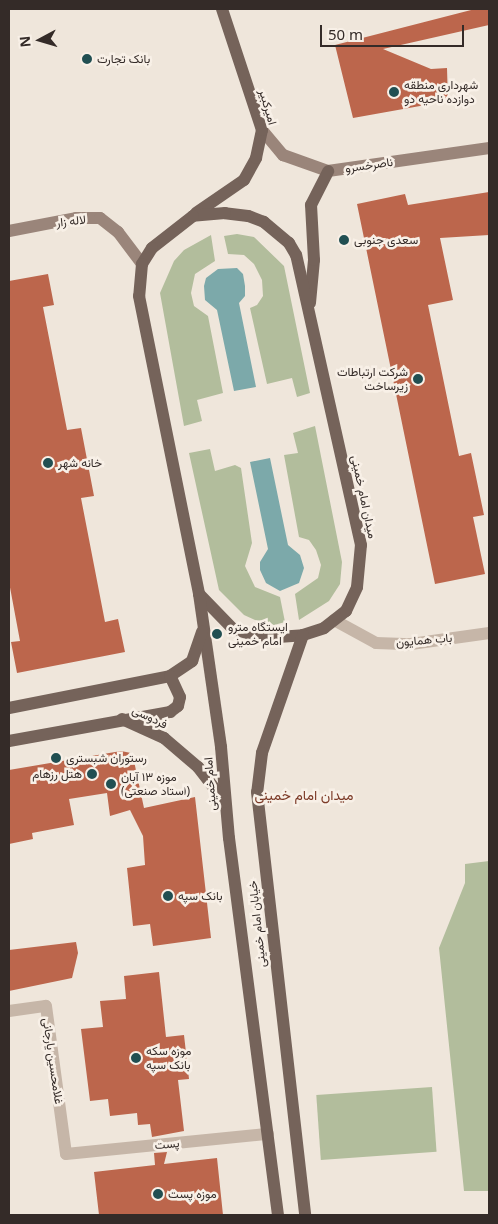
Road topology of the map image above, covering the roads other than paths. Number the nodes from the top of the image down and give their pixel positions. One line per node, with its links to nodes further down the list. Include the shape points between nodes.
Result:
1 (222, 9): 2 (main road, امیرکبیر)
2 (262, 130): 4 (main road, ناصرخسرو, via 283,155); 5 (main road, امیرکبیر, via 256,158 244,180)
3 (489, 148): 4 (main road, ناصرخسرو)
4 (328, 171): 8 (main road, via 311,205 314,260)
5 (193, 216): 7 (main road, via 152,248); 8 (main road, میدان امام خمینی, via 225,213 248,216 278,233 296,255)
6 (9, 230): 7 (main road, لاله زار, via 76,218 100,218 118,232)
7 (142, 264): 9 (main road, via 139,296)
8 (309, 313): 10 (main road, میدان امام خمینی, via 360,545 357,588 346,611)
9 (199, 594): 11 (main road, امام خمینی); 13 (main road, میدان امام خمینی, via 233,629 264,638)
10 (334, 620): 12 (street, باب همایون, via 376,643 411,644); 13 (main road, میدان امام خمینی)
11 (204, 625): 14 (main road, فردوسی, via 192,661); 18 (main road, امام خمینی, via 222,748)
12 (489, 633)
13 (303, 635): 24 (main road, خیابان امام خمینی, via 262,754 257,792)
14 (170, 676): 15 (main road, فردوسی); 16 (main road, via 180,697 174,709 160,715)
15 (9, 708)
16 (122, 719): 17 (main road, فردوسی); 18 (main road, فردوسی, via 164,738 198,767)
17 (9, 742)
18 (225, 802): 19 (main road, امام خمینی)
19 (248, 972): 21 (main road, خیابان امام خمینی)
20 (9, 1011): 22 (street, غلامحسین یارجانی, via 46,1006)
21 (268, 1134): 22 (street, پست); 23 (main road, خیابان امام خمینی)
22 (66, 1154)
23 (278, 1215)
24 (305, 1215)

